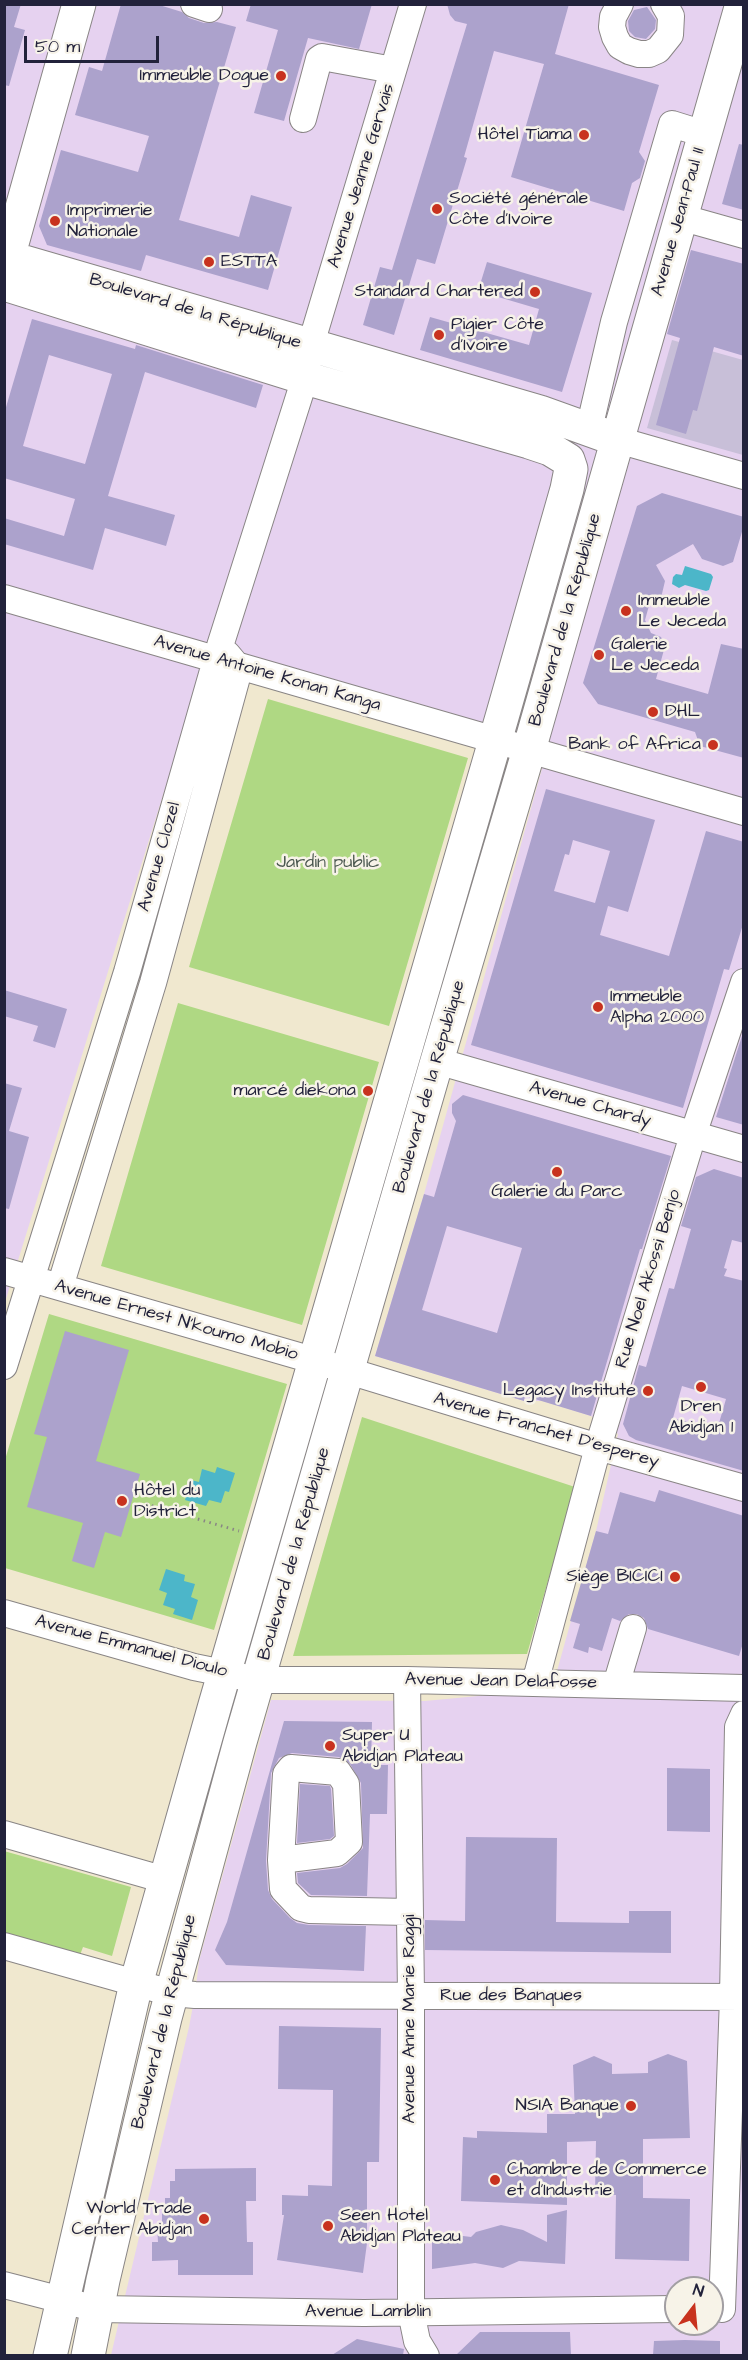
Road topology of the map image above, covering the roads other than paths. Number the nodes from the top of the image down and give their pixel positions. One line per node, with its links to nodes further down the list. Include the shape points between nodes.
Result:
1 (79, 4): 11 (main road)
2 (413, 4): 6 (street, Avenue Jeanne Gervais)
3 (620, 4): 4 (street, via 612,27 621,46 662,59 672,25)
4 (664, 4)
5 (742, 4): 8 (main road, Avenue Jean-Paul II)
6 (393, 70): 7 (street, via 322,57); 12 (street, Avenue Jeanne Gervais)
7 (303, 119)
8 (704, 134): 9 (main road, Avenue Jean-Paul II); 13 (street, via 672,124 614,322)
9 (680, 217): 10 (street); 13 (main road, Avenue Jean-Paul II)
10 (744, 235)
11 (6, 267): 12 (main road, Boulevard de la République)
12 (308, 362): 13 (main road, Boulevard de la République); 14 (main road, Boulevard de la République, via 550,449); 17 (street, Avenue Clozel)
13 (603, 434): 14 (main road, via 580,458); 15 (street); 19 (main road, Boulevard de la République)
14 (568, 460): 18 (main road, Boulevard de la République, via 571,469 567,489)
15 (744, 476)
16 (4, 598): 17 (street, Avenue Antoine Konan Kanga)
17 (225, 658): 18 (street, Avenue Antoine Konan Kanga); 26 (street, Avenue Clozel); 27 (street, via 153,983)
18 (495, 741): 19 (street, Avenue Antoine Konan Kanga); 28 (main road, Boulevard de la République)
19 (529, 750): 20 (street, Avenue Antoine Konan Kanga); 22 (main road, Boulevard de la République)
20 (744, 812)
21 (744, 982): 23 (street, Rue Noel Akossi Benjo)
22 (436, 1061): 23 (street, Avenue Chardy); 30 (main road, Boulevard de la République)
23 (693, 1135): 24 (street, Avenue Chardy); 31 (street, Rue Noel Akossi Benjo)
24 (744, 1149)
25 (4, 1271): 26 (street, Avenue Ernest N'koumo Mobio)
26 (30, 1279): 27 (street, Avenue Ernest N'koumo Mobio); 29 (street, Avenue Clozel)
27 (60, 1287): 28 (street, Avenue Ernest N'koumo Mobio)
28 (316, 1361): 30 (street, Avenue Ernest N'koumo Mobio); 35 (main road, Boulevard de la République)
29 (4, 1366)
30 (348, 1372): 31 (street, Avenue Franchet D'esperey); 36 (main road, Boulevard de la République)
31 (598, 1447): 32 (street, Avenue Franchet D'esperey); 38 (street, Rue Noel Akossi Benjo)
32 (744, 1488)
33 (4, 1612): 35 (street, Avenue Emmanuel Dioulo)
34 (633, 1628): 39 (street)
35 (225, 1673): 36 (street, Avenue Emmanuel Dioulo); 44 (main road, Boulevard de la République)
36 (258, 1680): 37 (street, Avenue Jean Delafosse); 48 (main road, Boulevard de la République)
37 (407, 1680): 38 (street, Avenue Jean Delafosse); 45 (street, Avenue Anne Marie Raggi)
38 (535, 1683): 39 (street, Avenue Jean Delafosse)
39 (616, 1685): 40 (street, Avenue Jean Delafosse)
40 (744, 1688)
41 (744, 1714): 50 (street, via 738,1727)
42 (4, 1834): 44 (street)
43 (281, 1860): 45 (street, via 284,1889 301,1908)
44 (165, 1880): 47 (main road, Boulevard de la République)
45 (409, 1912): 49 (street, Avenue Anne Marie Raggi)
46 (4, 1946): 47 (street, Rue des Banques)
47 (136, 1984): 48 (street, Rue des Banques); 52 (main road, Boulevard de la République)
48 (171, 1993): 49 (street, Rue des Banques); 53 (main road, Boulevard de la République)
49 (411, 1995): 50 (street, Rue des Banques); 56 (street, Avenue Anne Marie Raggi)
50 (738, 1997): 54 (street)
51 (4, 2285): 52 (street, Avenue Lamblin)
52 (62, 2301): 53 (street, Avenue Lamblin); 57 (main road, Boulevard de la République)
53 (97, 2309): 56 (street, Avenue Lamblin); 58 (main road, Boulevard de la République)
54 (726, 2309)
55 (664, 2310): 56 (street, Avenue Lamblin)
56 (411, 2312): 59 (street, Avenue Anne Marie Raggi, via 417,2341)
57 (50, 2355)
58 (88, 2355)
59 (426, 2355)

